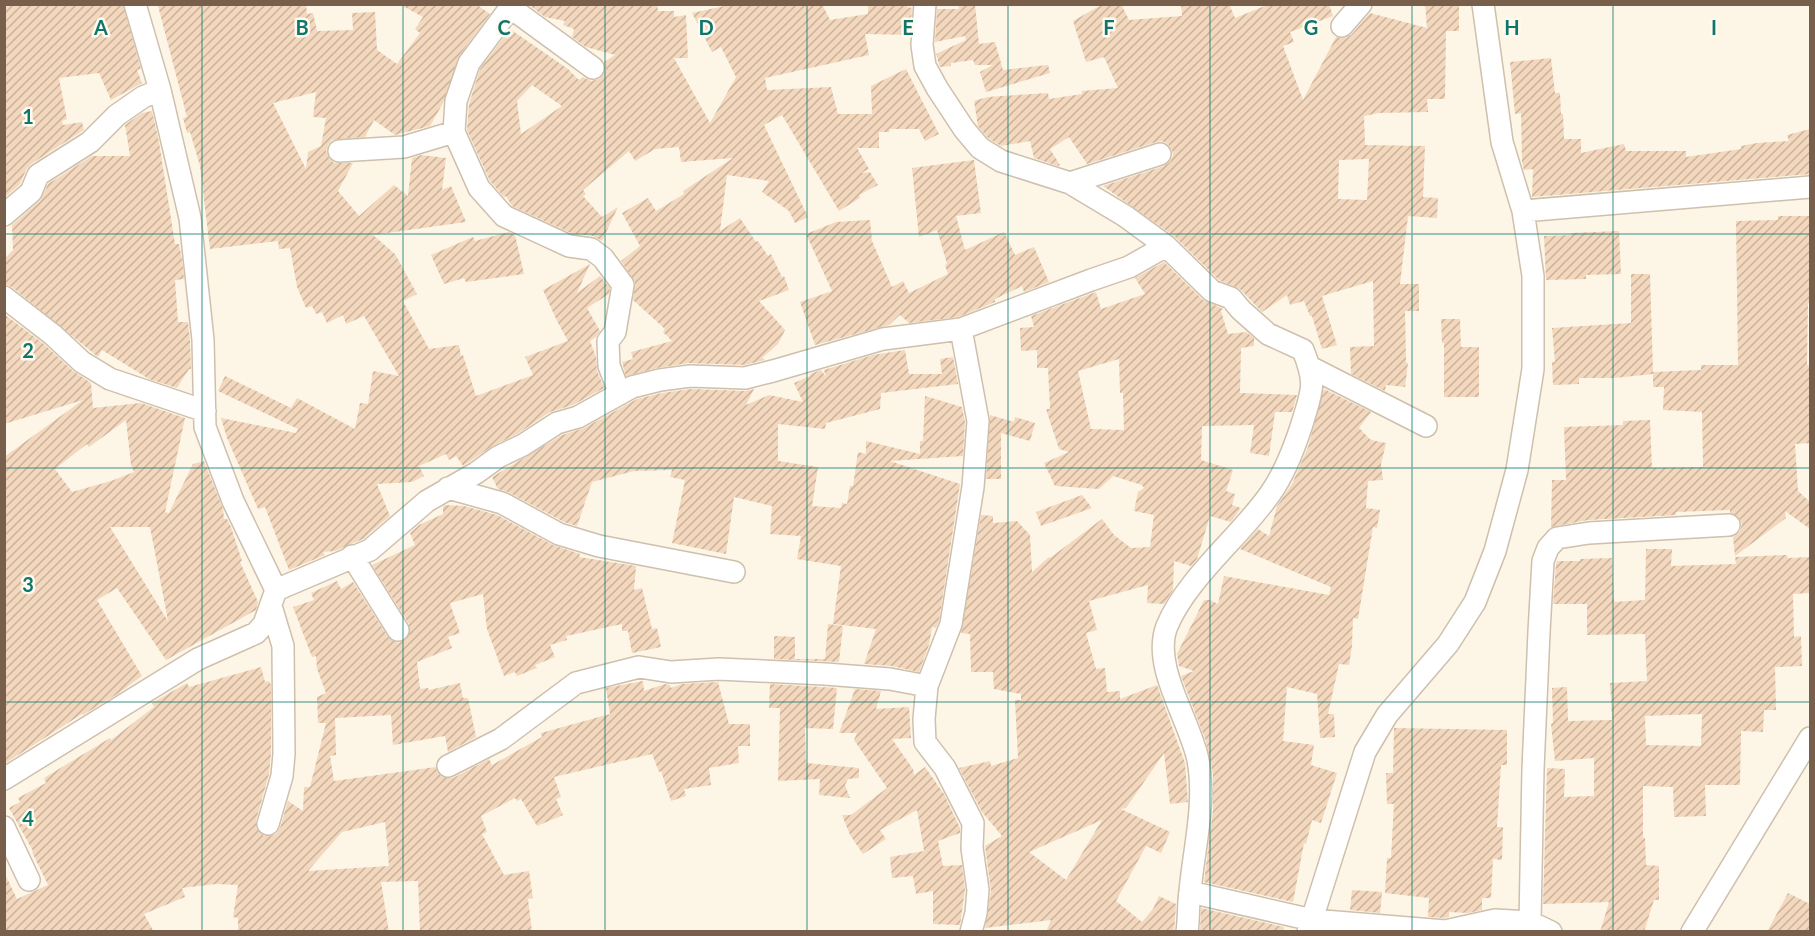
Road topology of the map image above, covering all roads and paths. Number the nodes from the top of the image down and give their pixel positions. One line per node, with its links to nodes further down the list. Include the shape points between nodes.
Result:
1 (135, 4): 8 (street)
2 (925, 4): 12 (street, via 925,66 964,129 980,148 1001,160)
3 (1361, 4): 6 (street)
4 (1483, 4): 14 (street, via 1502,142)
5 (512, 7): 7 (street); 9 (street, via 469,63 456,101)
6 (1342, 26)
7 (593, 68)
8 (160, 90): 15 (street, via 117,115 90,142 38,175 31,192); 21 (street, via 190,218)
9 (454, 132): 10 (street, via 404,147); 20 (street, via 479,188 504,216 569,246 591,249 623,285 615,332 608,341 609,366)
10 (339, 151)
11 (1160, 154): 12 (street)
12 (1070, 183): 16 (street)
13 (1810, 187): 14 (street)
14 (1523, 211): 38 (street, via 1533,276 1533,369 1517,470 1495,551 1475,602 1448,644 1387,715 1365,752)
15 (4, 215)
16 (1166, 246): 18 (street, via 1129,267); 19 (street, via 1212,291 1231,298 1268,334 1303,350)
17 (4, 297): 21 (street, via 82,362 110,379)
18 (961, 329): 20 (street, via 883,339 745,378 690,376 632,387); 29 (street, via 978,421 973,487 951,624)
19 (1310, 367): 22 (street); 36 (street, via 1313,388 1284,469 1269,494 1177,605 1166,629 1163,651 1168,675 1198,762 1197,846)
20 (620, 394): 23 (street, via 578,417 557,423)
21 (205, 411): 27 (street, via 205,427)
22 (1426, 426)
23 (448, 488): 25 (street, via 370,550); 26 (street, via 501,503 558,534 599,546)
24 (1729, 525): 37 (street, via 1589,533 1557,538 1548,548 1543,561 1539,643)
25 (352, 556): 27 (street); 28 (street)
26 (734, 572)
27 (274, 598): 32 (street, via 256,633 198,659); 33 (street, via 283,646 284,754)
28 (398, 630)
29 (927, 686): 31 (street, via 825,674 719,669 671,672 639,667 576,683 501,739); 40 (street, via 925,742 945,768 973,823 978,890)
30 (1810, 738): 43 (street)
31 (448, 766)
32 (4, 779)
33 (268, 824)
34 (4, 827): 35 (street)
35 (29, 880)
36 (1190, 892): 38 (street); 41 (street)
37 (1530, 922): 39 (street, via 1495,920 1445,931); 42 (street)
38 (1310, 926): 39 (street)
39 (1418, 930)
40 (971, 932)
41 (1187, 932)
42 (1551, 932)
43 (1692, 932)

